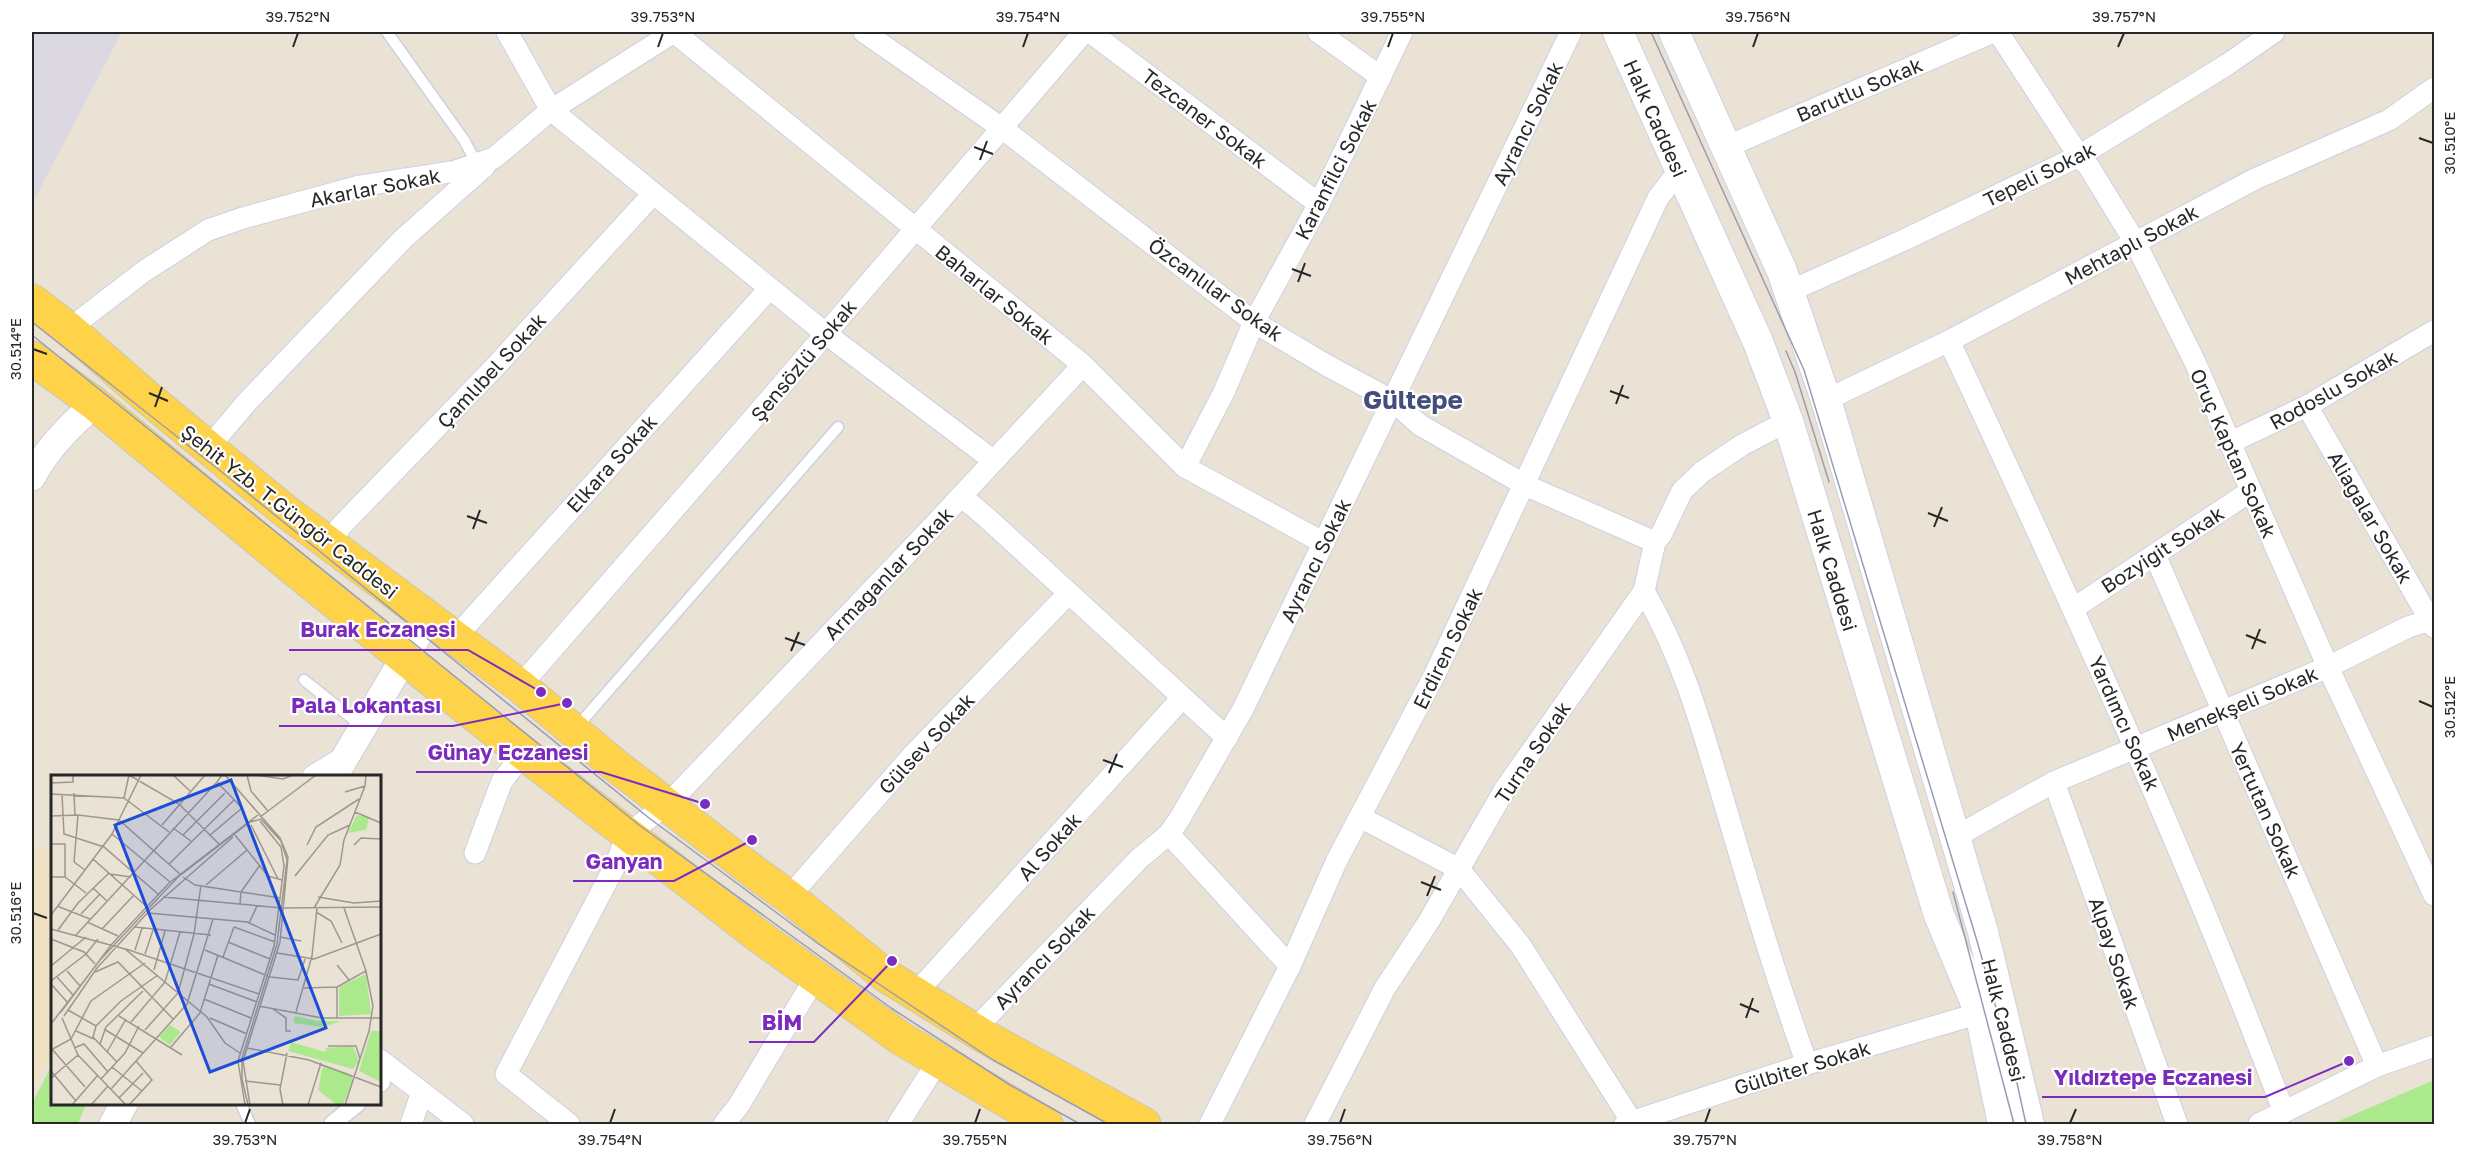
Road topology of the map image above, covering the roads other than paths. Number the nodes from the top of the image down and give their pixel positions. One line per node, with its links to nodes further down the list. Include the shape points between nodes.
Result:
1 (387, 32): 21 (lane, via 464,140)
2 (507, 32): 17 (street)
3 (674, 32): 17 (street, Akarlar Sokak); 25 (street, Baharlar Sokak)
4 (864, 32): 18 (street, Özcanlılar Sokak)
5 (1084, 32): 18 (street, Şensözlü Sokak)
6 (1090, 32): 24 (street, Tezcaner Sokak)
7 (1318, 32): 15 (street)
8 (1402, 32): 15 (street, Karanfilci Sokak)
9 (1571, 32): 37 (street, Ayrancı Sokak)
10 (1618, 32): 22 (main road, Halk Caddesi)
11 (1674, 32): 19 (main road, Halk Caddesi)
12 (1993, 32): 19 (street, Barutlu Sokak)
13 (1998, 32): 20 (street, Oruç Kaptan Sokak)
14 (2274, 32): 20 (street, Tepeli Sokak)
15 (1381, 77): 24 (street, Karanfilci Sokak)
16 (2434, 88): 26 (street, Mehtaplı Sokak, via 2389,120 2255,179)
17 (551, 110): 21 (street, Akarlar Sokak); 23 (street)
18 (1003, 129): 25 (street, Şensözlü Sokak); 30 (street, Özcanlılar Sokak)
19 (1726, 147): 28 (main road, Halk Caddesi)
20 (2079, 156): 26 (street, Oruç Kaptan Sokak); 28 (street, Tepeli Sokak)
21 (485, 161): 31 (street, Akarlar Sokak, via 456,171 360,186 208,230 142,272); 44 (street, via 404,238)
22 (1679, 171): 41 (main road, Halk Caddesi, via 1758,342); 48 (street, Erdiren Sokak, via 1658,198)
23 (653, 194): 27 (street); 53 (street, Çamlıbel Sokak)
24 (1320, 204): 30 (street, Karanfilci Sokak)
25 (915, 229): 33 (street, Şensözlü Sokak); 36 (street, Baharlar Sokak)
26 (2135, 242): 34 (street, Mehtaplı Sokak); 43 (street, Oruç Kaptan Sokak, via 2194,360)
27 (769, 289): 33 (street); 60 (street, Elkara Sokak)
28 (1790, 291): 38 (main road, Halk Caddesi)
29 (32, 301): 31 (main road, Şehit Yzb. T.Güngör Caddesi)
30 (1254, 322): 37 (street, Özcanlılar Sokak); 46 (street, Karanfilci Sokak)
31 (69, 329): 44 (main road, Şehit Yzb. T.Güngör Caddesi)
32 (2434, 331): 40 (street, Rodoslu Sokak)
33 (825, 333): 45 (street); 64 (street, Şensözlü Sokak)
34 (1949, 341): 38 (street, Mehtaplı Sokak); 57 (street, Yardımcı Sokak)
35 (32, 358): 39 (main road, Şehit Yzb. T.Güngör Caddesi)
36 (1083, 365): 45 (street, Armağanlar Sokak); 46 (street, Baharlar Sokak)
37 (1393, 400): 48 (street, Özcanlılar Sokak, via 1420,424); 52 (street, Ayrancı Sokak)
38 (1826, 400): 79 (main road, Halk Caddesi)
39 (96, 404): 47 (street, via 75,420 43,456); 61 (main road, Şehit Yzb. T.Güngör Caddesi)
40 (2307, 406): 43 (street, Rodoslu Sokak); 59 (street, Aliağalar Sokak)
41 (1788, 422): 51 (street, Turna Sokak, via 1702,472 1682,491); 87 (main road, Halk Caddesi, via 1939,915)
42 (838, 427): 68 (lane)
43 (2229, 443): 49 (street, Oruç Kaptan Sokak)
44 (207, 448): 53 (main road, Şehit Yzb. T.Güngör Caddesi)
45 (994, 461): 50 (street, Armağanlar Sokak)
46 (1185, 467): 52 (street, Baharlar Sokak)
47 (32, 477)
48 (1526, 485): 51 (street, Özcanlılar Sokak); 76 (street, Erdiren Sokak, via 1434,676)
49 (2251, 491): 54 (street, Bozyiğit Sokak); 62 (street, Oruç Kaptan Sokak)
50 (961, 496): 56 (street); 75 (street, Armağanlar Sokak)
51 (1655, 542): 55 (street, Turna Sokak)
52 (1324, 543): 69 (street, Ayrancı Sokak)
53 (328, 544): 58 (main road, Şehit Yzb. T.Güngör Caddesi)
54 (2155, 555): 57 (street, Bozyiğit Sokak); 66 (street, Yertutan Sokak)
55 (1644, 591): 81 (street, Turna Sokak, via 1505,789); 92 (street, via 1664,626 1694,699 1779,986)
56 (1068, 594): 65 (street); 83 (street, Gülsev Sokak, via 912,756)
57 (2074, 608): 70 (street, Yardımcı Sokak)
58 (428, 618): 60 (main road, Şehit Yzb. T.Güngör Caddesi); 61 (street)
59 (2433, 623): 62 (street, Menekşeli Sokak, via 2408,627)
60 (454, 639): 64 (main road, Şehit Yzb. T.Güngör Caddesi)
61 (405, 656): 67 (street); 71 (main road, Şehit Yzb. T.Güngör Caddesi)
62 (2328, 667): 66 (street, Menekşeli Sokak); 82 (street, Oruç Kaptan Sokak)
63 (304, 680): 67 (lane)
64 (520, 686): 68 (main road, Şehit Yzb. T.Güngör Caddesi)
65 (1182, 698): 69 (street); 86 (street, Al Sokak)
66 (2223, 710): 70 (street, Menekşeli Sokak); 93 (street, Yertutan Sokak)
67 (363, 728): 72 (street)
68 (574, 731): 75 (main road, Şehit Yzb. T.Güngör Caddesi)
69 (1227, 738): 78 (street, Ayrancı Sokak)
70 (2136, 747): 74 (street, Menekşeli Sokak); 98 (street, Yardımcı Sokak, via 2224,954)
71 (524, 753): 77 (main road, Şehit Yzb. T.Güngör Caddesi); 80 (street, via 502,781)
72 (340, 766): 73 (street)
73 (318, 775)
74 (2054, 782): 79 (street, Menekşeli Sokak); 114 (street, Alpay Sokak)
75 (666, 805): 77 (street, Armağanlar Sokak); 83 (main road, Şehit Yzb. T.Güngör Caddesi)
76 (1360, 817): 81 (street); 84 (street, Erdiren Sokak)
77 (627, 834): 85 (main road, Şehit Yzb. T.Güngör Caddesi); 105 (street, via 616,864 506,1074)
78 (1169, 834): 84 (street); 88 (street, Ayrancı Sokak, via 1140,858)
79 (1955, 837): 113 (main road, Halk Caddesi, via 1983,932)
80 (475, 853)
81 (1459, 869): 99 (street, via 1521,946); 111 (street, Turna Sokak, via 1385,988)
82 (2434, 895)
83 (789, 897): 86 (main road, Şehit Yzb. T.Güngör Caddesi, via 885,975)
84 (1290, 966): 110 (street, Erdiren Sokak)
85 (815, 978): 90 (main road, Şehit Yzb. T.Güngör Caddesi); 106 (street)
86 (915, 994): 88 (main road, Şehit Yzb. T.Güngör Caddesi)
87 (1980, 1013): 92 (street, Gülbiter Sokak); 112 (main road, Halk Caddesi)
88 (974, 1030): 109 (main road, Şehit Yzb. T.Güngör Caddesi)
89 (2434, 1046): 93 (street)
90 (938, 1060): 107 (street); 108 (main road, Şehit Yzb. T.Güngör Caddesi)
91 (381, 1061): 94 (street)
92 (1807, 1064): 99 (street, Gülbiter Sokak)
93 (2377, 1066): 98 (street)
94 (421, 1095): 103 (street); 104 (street)
95 (123, 1105): 100 (street)
96 (241, 1105): 101 (lane)
97 (356, 1105): 102 (street)
98 (2284, 1112): 115 (street)
99 (1628, 1123)
100 (113, 1125)
101 (249, 1125)
102 (332, 1125)
103 (411, 1125)
104 (463, 1125)
105 (569, 1125)
106 (724, 1125)
107 (898, 1125)
108 (1046, 1125)
109 (1144, 1125)
110 (1210, 1125)
111 (1315, 1125)
112 (2003, 1125)
113 (2030, 1125)
114 (2176, 1125)
115 (2259, 1125)

